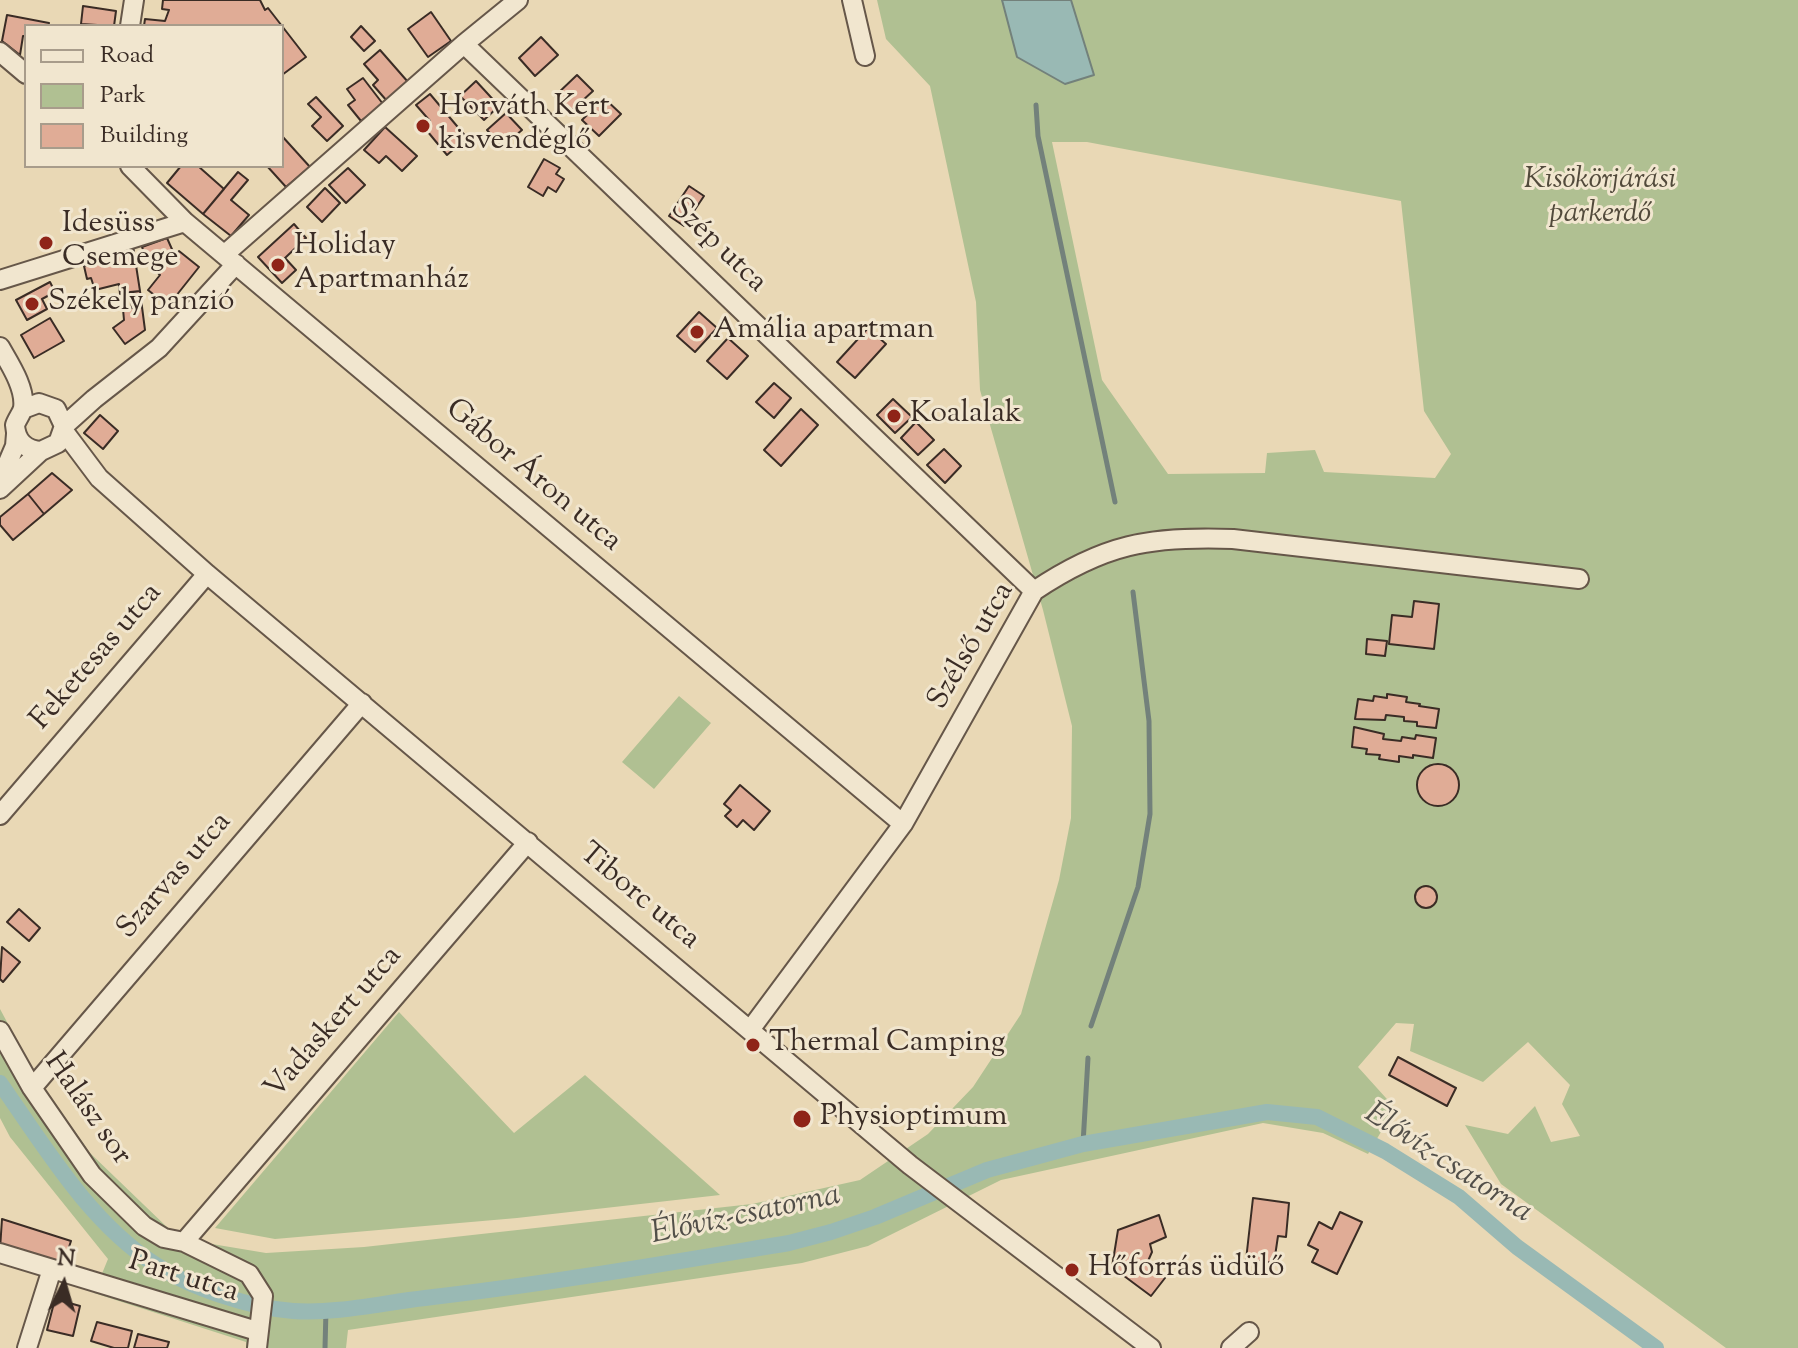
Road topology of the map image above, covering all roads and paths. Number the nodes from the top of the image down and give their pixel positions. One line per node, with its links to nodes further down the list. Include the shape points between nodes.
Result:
1 (134, 0): 4 (street)
2 (518, 0): 5 (street)
3 (852, 0): 7 (street)
4 (130, 24)
5 (464, 44): 11 (street); 24 (street, Szép utca)
6 (0, 52): 8 (street)
7 (865, 56)
8 (24, 72)
9 (132, 168): 10 (street, Gábor Áron utca)
10 (185, 222): 11 (street, Gábor Áron utca); 12 (street)
11 (230, 259): 16 (street, via 159,348); 27 (street, Gábor Áron utca)
12 (0, 280)
13 (0, 347): 14 (street, Tiborc utca)
14 (14, 373): 15 (street, Tiborc utca); 16 (street, Tiborc utca)
15 (23, 409): 16 (street, via 30,405); 17 (street, Tiborc utca)
16 (58, 418): 18 (street, via 58,443); 19 (street, Tiborc utca)
17 (16, 434): 18 (street, Tiborc utca, via 25,447); 20 (street)
18 (44, 451): 19 (street, Tiborc utca); 21 (street)
19 (99, 478): 22 (street, Tiborc utca)
20 (0, 481)
21 (0, 489)
22 (207, 574): 25 (street, Tiborc utca); 26 (street, Feketesas utca)
23 (1579, 579): 24 (street, Szélső utca, via 1181,537 1118,547)
24 (1034, 591): 27 (street, Szélső utca)
25 (362, 703): 28 (street, Tiborc utca); 31 (street, Szarvas utca)
26 (0, 815)
27 (903, 824): 29 (street, Szélső utca)
28 (528, 842): 29 (street, Tiborc utca); 32 (street, Vadaskert utca)
29 (750, 1030): 38 (street, Tiborc utca, via 922,1174)
30 (0, 1031): 31 (street, Halász sor)
31 (32, 1088): 32 (street, Halász sor, via 92,1175 144,1226)
32 (184, 1242): 35 (street, Halász sor, via 249,1274 263,1296)
33 (0, 1253): 34 (street, Part utca)
34 (52, 1269): 35 (street, Part utca); 37 (street)
35 (258, 1332)
36 (1249, 1332): 39 (street)
37 (27, 1348)
38 (1151, 1348)
39 (1231, 1348)

